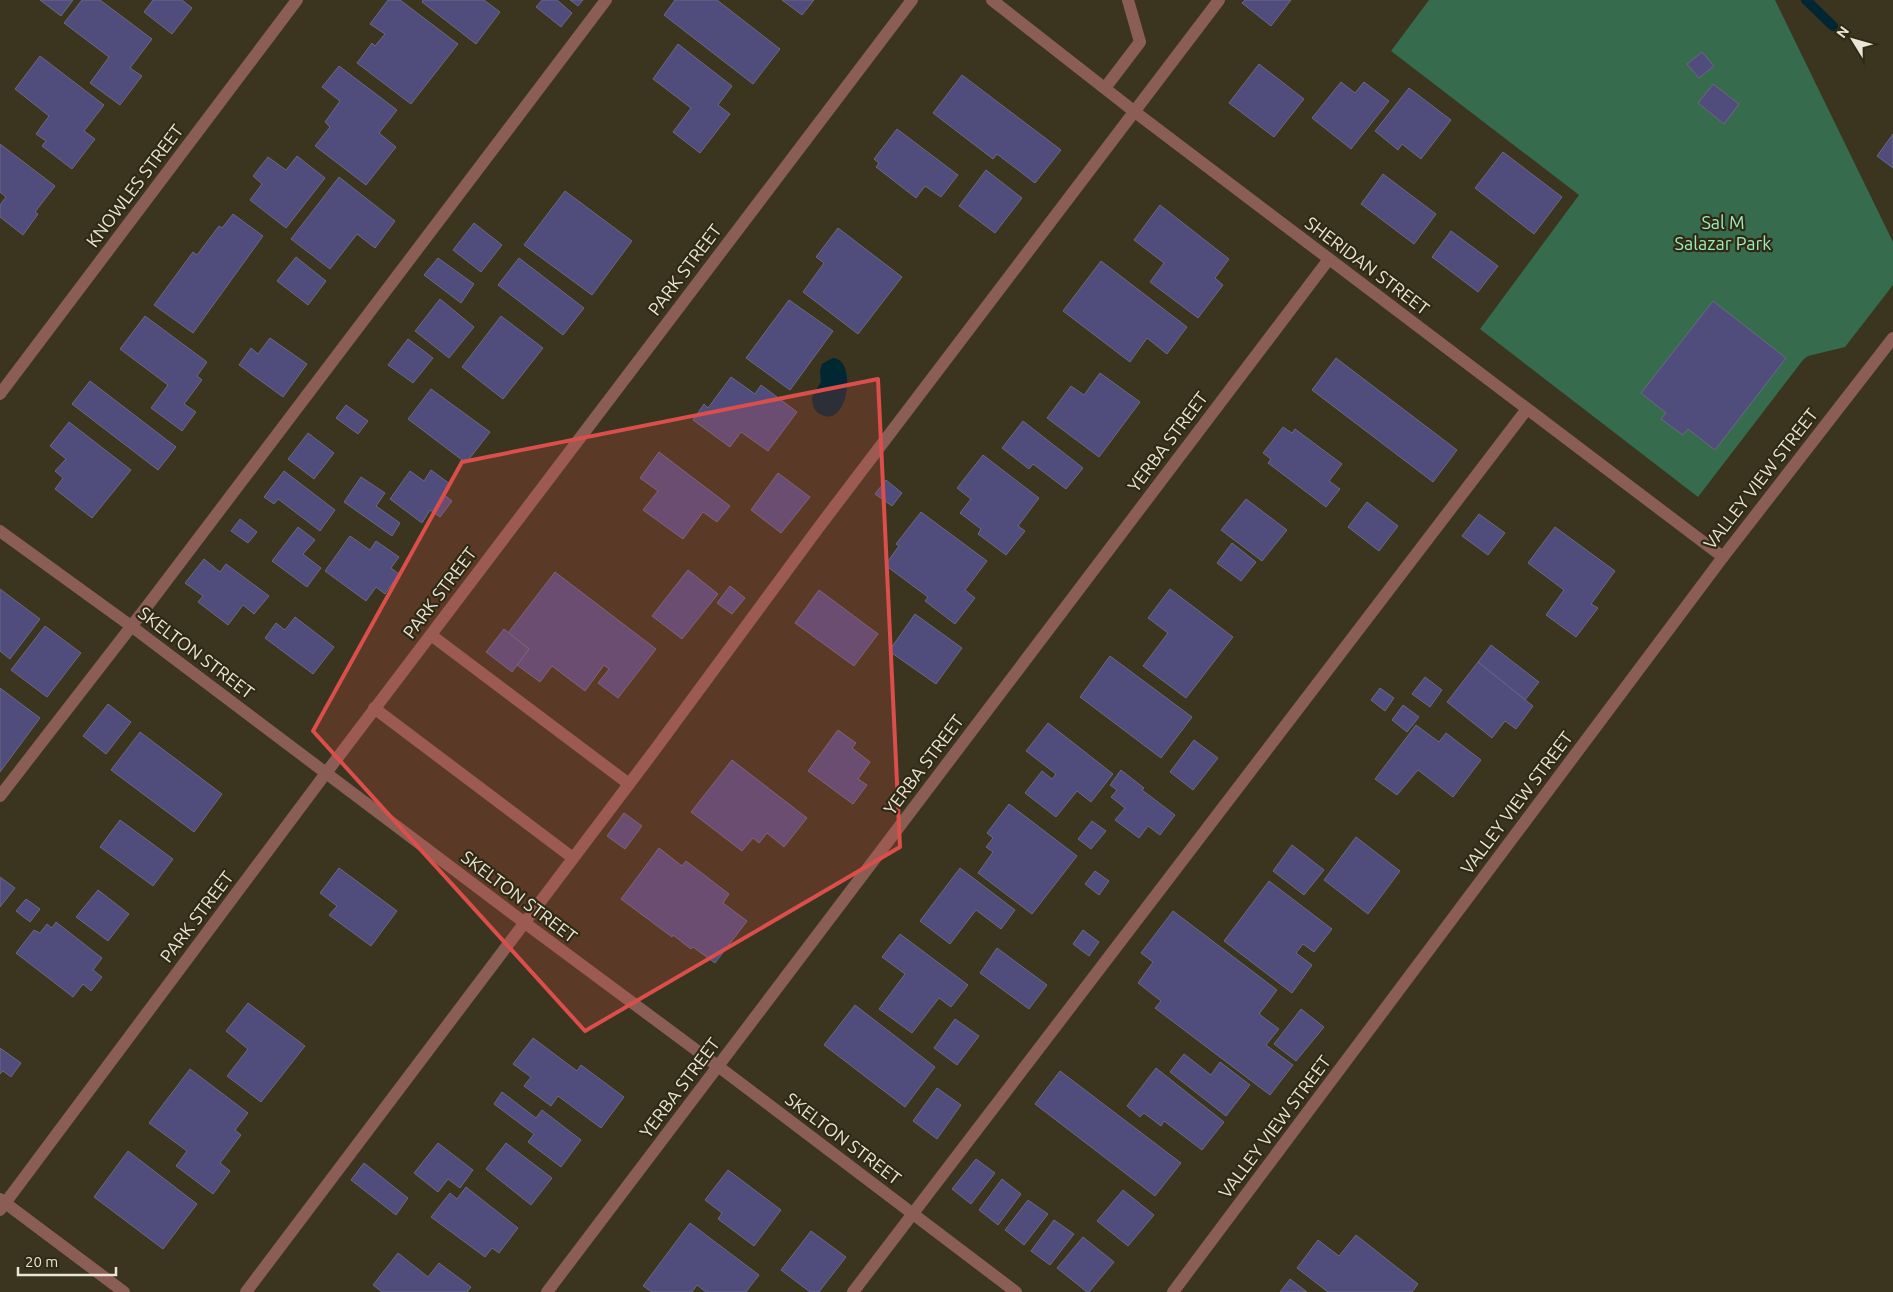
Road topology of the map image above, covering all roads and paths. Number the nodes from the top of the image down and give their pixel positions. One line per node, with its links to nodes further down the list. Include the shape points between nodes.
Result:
1 (297, 0): 11 (street, KNOWLES STREET)
2 (606, 0): 15 (street)
3 (912, 0): 16 (street, PARK STREET)
4 (992, 0): 7 (street, SHERIDAN STREET)
5 (1128, 0): 7 (street, via 1140,42)
6 (1220, 0): 8 (street)
7 (1105, 88): 8 (street, SHERIDAN STREET)
8 (1135, 112): 9 (street, SHERIDAN STREET); 19 (street, via 819,527)
9 (1329, 259): 12 (street, SHERIDAN STREET); 23 (street, YERBA STREET)
10 (1893, 338): 14 (street, VALLEY VIEW STREET)
11 (0, 394)
12 (1527, 409): 14 (street, SHERIDAN STREET); 25 (street)
13 (0, 531): 15 (street, SKELTON STREET)
14 (1723, 557): 31 (street, VALLEY VIEW STREET)
15 (131, 626): 18 (street, SKELTON STREET); 20 (street)
16 (431, 634): 17 (street, PARK STREET); 19 (street)
17 (374, 708): 18 (street, PARK STREET); 21 (street)
18 (326, 773): 22 (street, SKELTON STREET); 24 (street, PARK STREET)
19 (629, 784): 21 (street)
20 (0, 796)
21 (573, 858): 22 (street)
22 (525, 923): 23 (street, SKELTON STREET); 27 (street)
23 (718, 1067): 25 (street, SKELTON STREET); 28 (street, YERBA STREET)
24 (2, 1204): 26 (street)
25 (913, 1214): 29 (street); 30 (street, SKELTON STREET)
26 (124, 1292)
27 (246, 1292)
28 (547, 1292)
29 (853, 1292)
30 (1016, 1292)
31 (1173, 1292)

